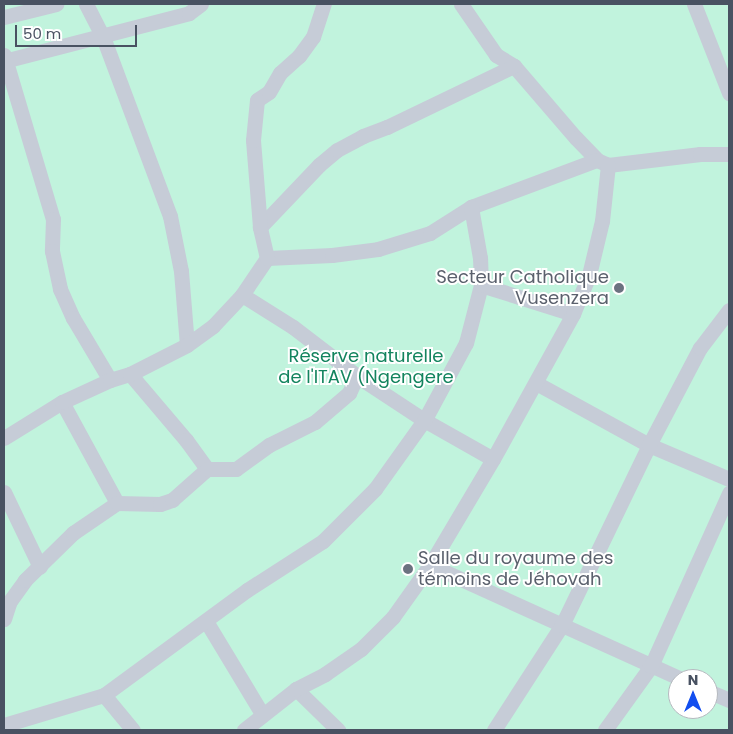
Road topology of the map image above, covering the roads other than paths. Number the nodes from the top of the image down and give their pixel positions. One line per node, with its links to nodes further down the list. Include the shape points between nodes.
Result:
1 (56, 4): 7 (street)
2 (86, 4): 8 (street)
3 (201, 4): 8 (street, via 189,13)
4 (324, 4): 15 (street, via 313,37 280,73 269,92 257,100 253,140)
5 (461, 4): 10 (street, via 496,55)
6 (694, 4): 11 (street)
7 (4, 17)
8 (103, 36): 9 (street); 21 (street, via 170,216 181,271)
9 (4, 59): 24 (street, via 53,219 52,251 60,289)
10 (514, 66): 13 (street, via 576,138); 15 (street, via 337,150)
11 (729, 93)
12 (729, 154): 13 (street)
13 (602, 162): 14 (street); 20 (street, via 602,221 590,275)
14 (471, 207): 16 (street, via 430,233 378,249); 17 (street)
15 (260, 227): 16 (street)
16 (267, 258): 18 (street)
17 (481, 285): 20 (street); 27 (street, via 466,344)
18 (242, 295): 21 (street, via 213,326); 23 (street, via 293,327)
19 (729, 310): 29 (street, via 700,348)
20 (573, 314): 25 (street)
21 (188, 345): 22 (street)
22 (130, 374): 24 (street); 31 (street)
23 (357, 376): 27 (street); 31 (street, via 349,393 316,422 269,445 236,469)
24 (110, 380): 26 (street)
25 (536, 383): 29 (street); 30 (street)
26 (62, 402): 28 (street); 35 (street)
27 (424, 420): 30 (street); 39 (street, via 374,488 323,541)
28 (4, 438)
29 (649, 445): 32 (street); 40 (street)
30 (493, 459): 36 (street)
31 (207, 469): 35 (street, via 172,500 160,504)
32 (729, 478)
33 (4, 492): 37 (street)
34 (729, 493): 41 (street)
35 (117, 503): 37 (street, via 74,533)
36 (430, 565): 40 (street); 43 (street, via 393,617 361,649)
37 (40, 567): 38 (street, via 24,580 10,601)
38 (4, 620)
39 (206, 621): 44 (street); 45 (street)
40 (562, 625): 41 (street); 51 (street)
41 (651, 666): 42 (street); 52 (street)
42 (668, 673)
43 (296, 689): 45 (street); 50 (street)
44 (104, 695): 46 (street); 48 (street)
45 (262, 714): 49 (street)
46 (4, 725): 47 (street)
47 (7, 730)
48 (134, 730)
49 (244, 730)
50 (338, 730)
51 (494, 730)
52 (605, 730)

